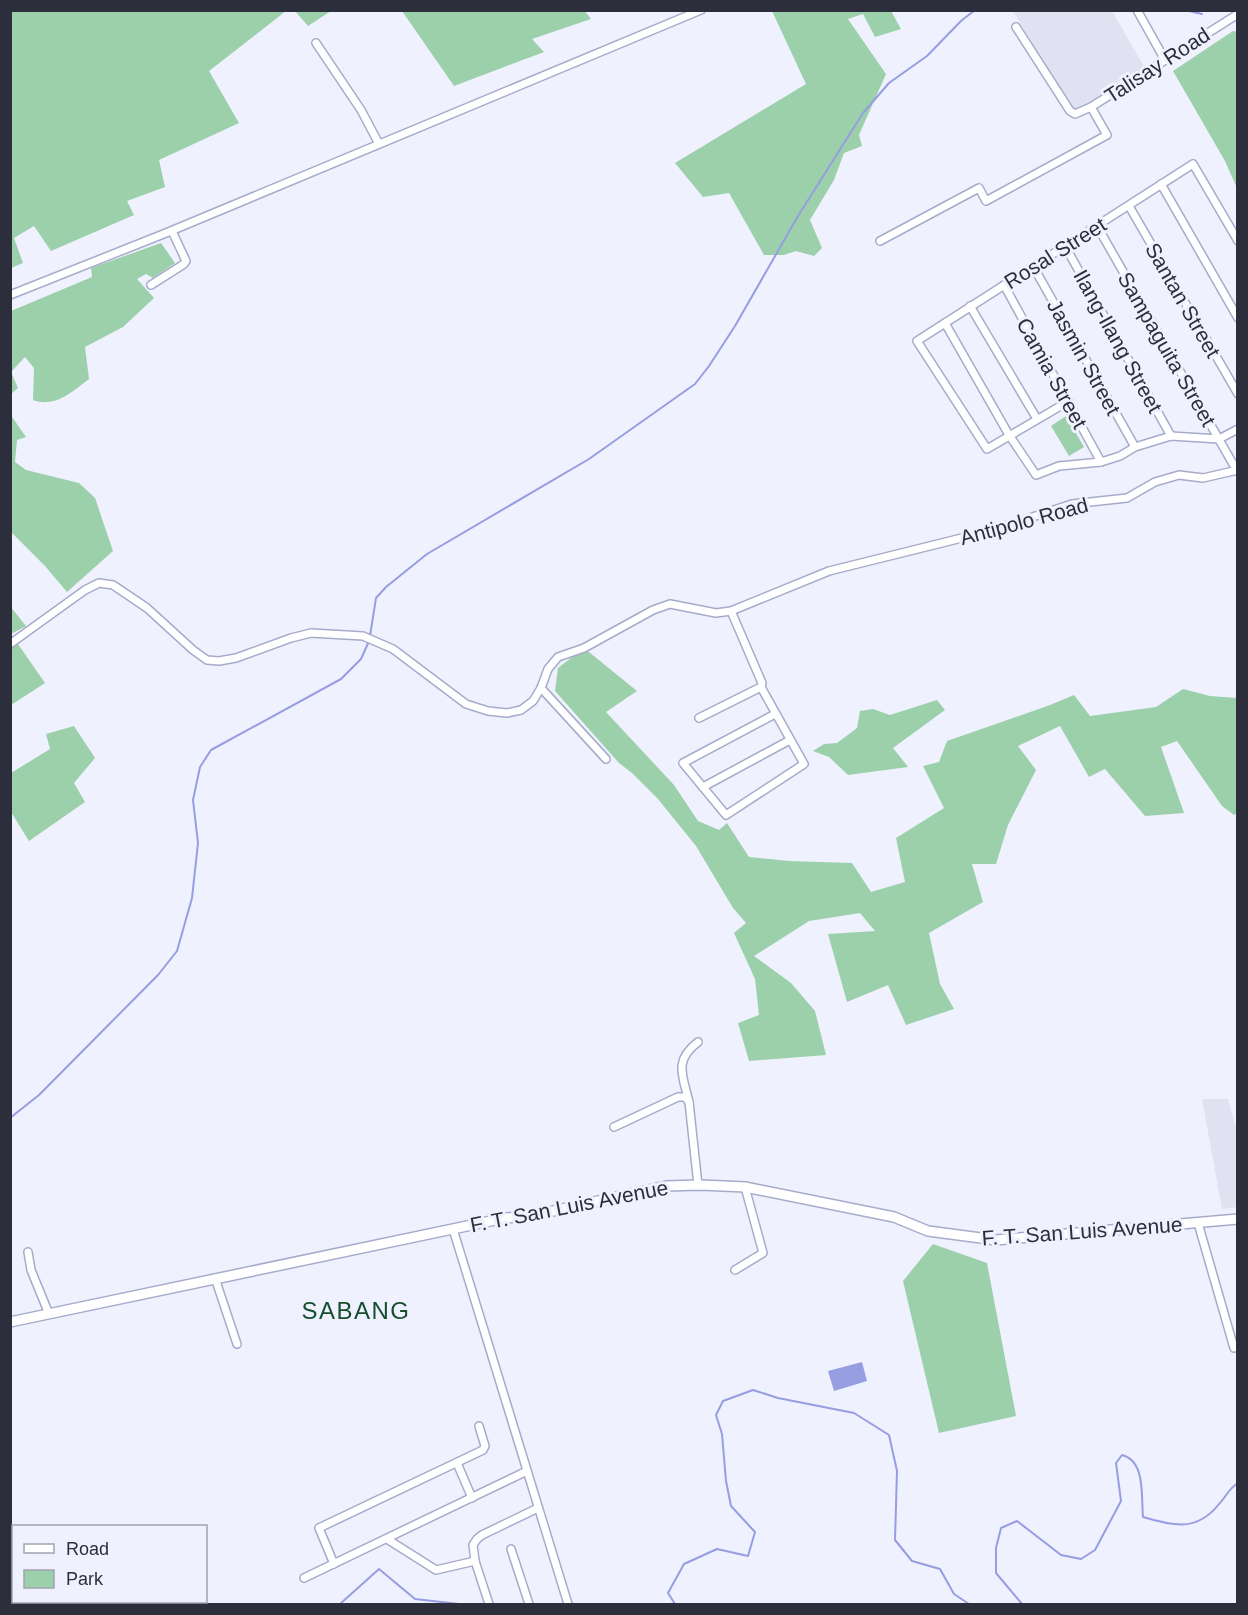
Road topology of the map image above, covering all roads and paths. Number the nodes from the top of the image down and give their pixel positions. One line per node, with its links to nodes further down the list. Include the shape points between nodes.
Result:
1 (701, 10): 8 (street)
2 (1137, 10): 6 (street)
3 (1235, 13): 6 (street, Talisay Road)
4 (1016, 27): 7 (street, Talisay Road, via 1070,111 1075,114)
5 (316, 43): 8 (street)
6 (1165, 60): 7 (street, Talisay Road)
7 (1091, 107): 14 (street, via 1107,135 986,201 979,188)
8 (379, 144): 12 (street)
9 (1161, 184): 10 (street, Rosal Street); 13 (street, Rosal Street, via 1193,164); 21 (street)
10 (1129, 206): 11 (street, Rosal Street); 23 (street, Santan Street)
11 (1097, 226): 15 (street, Rosal Street); 29 (street, Sampaguita Street)
12 (172, 231): 17 (street, via 186,261); 19 (street)
13 (1238, 240)
14 (880, 241)
15 (1065, 246): 16 (street, Rosal Street); 28 (street, Ilang-Ilang Street)
16 (1033, 266): 18 (street, Rosal Street); 30 (street, Jasmin Street)
17 (151, 285)
18 (1004, 285): 20 (street, Rosal Street); 24 (street, Camia Street)
19 (10, 295)
20 (970, 306): 22 (street, Rosal Street); 25 (street)
21 (1238, 318)
22 (945, 323): 27 (street); 27 (street, Rosal Street, via 917,341 987,449)
23 (1238, 394)
24 (1069, 401): 25 (street); 31 (street, Camia Street)
25 (1037, 418): 27 (street)
26 (1238, 429): 29 (street)
27 (1009, 435): 31 (street, via 1036,475 1059,466)
28 (1171, 436): 29 (street); 30 (street)
29 (1219, 439): 32 (street, Sampaguita Street)
30 (1135, 447): 31 (street)
31 (1101, 462)
32 (1237, 471): 33 (street, Antipolo Road, via 1203,478 1179,475 1155,482 1127,498 1072,504 990,531 829,571)
33 (731, 611): 35 (street); 36 (street, via 716,613 670,604 653,610 584,648 558,657)
34 (10, 644): 36 (street, via 99,583 113,585 139,602 207,660 237,658 311,633 363,636 393,649 466,704 488,711 521,710)
35 (761, 687): 37 (street); 38 (street)
36 (541, 688): 40 (street)
37 (775, 714): 39 (street); 41 (street, via 682,763)
38 (699, 718)
39 (790, 740): 41 (street); 41 (street, via 804,764 726,815)
40 (606, 759)
41 (703, 787)
42 (698, 1042): 43 (street, via 684,1054 681,1066)
43 (689, 1102): 44 (street, via 678,1097); 45 (street)
44 (614, 1127)
45 (698, 1185): 46 (main road, F. T. San Luis Avenue); 49 (main road, F. T. San Luis Avenue, via 666,1185 526,1217)
46 (745, 1187): 48 (main road, F. T. San Luis Avenue, via 894,1217 928,1231 988,1239); 51 (street, via 763,1253)
47 (1238, 1219): 48 (main road, F. T. San Luis Avenue)
48 (1198, 1223): 56 (street)
49 (453, 1228): 52 (main road, F. T. San Luis Avenue); 59 (street)
50 (28, 1252): 53 (street)
51 (735, 1270)
52 (215, 1278): 53 (main road, F. T. San Luis Avenue); 55 (street)
53 (49, 1314): 54 (main road, F. T. San Luis Avenue)
54 (10, 1322)
55 (237, 1344)
56 (1234, 1348)
57 (479, 1426): 58 (street, via 483,1450)
58 (457, 1463): 60 (street); 65 (street, via 318,1528)
59 (527, 1471): 60 (street); 61 (street)
60 (472, 1498): 62 (street)
61 (538, 1508): 64 (street, via 477,1539 473,1545); 69 (street)
62 (387, 1539): 64 (street, via 436,1570); 65 (street)
63 (511, 1549): 68 (street)
64 (476, 1561): 67 (street)
65 (334, 1564): 66 (street)
66 (304, 1578)
67 (489, 1605)
68 (529, 1605)
69 (568, 1605)

